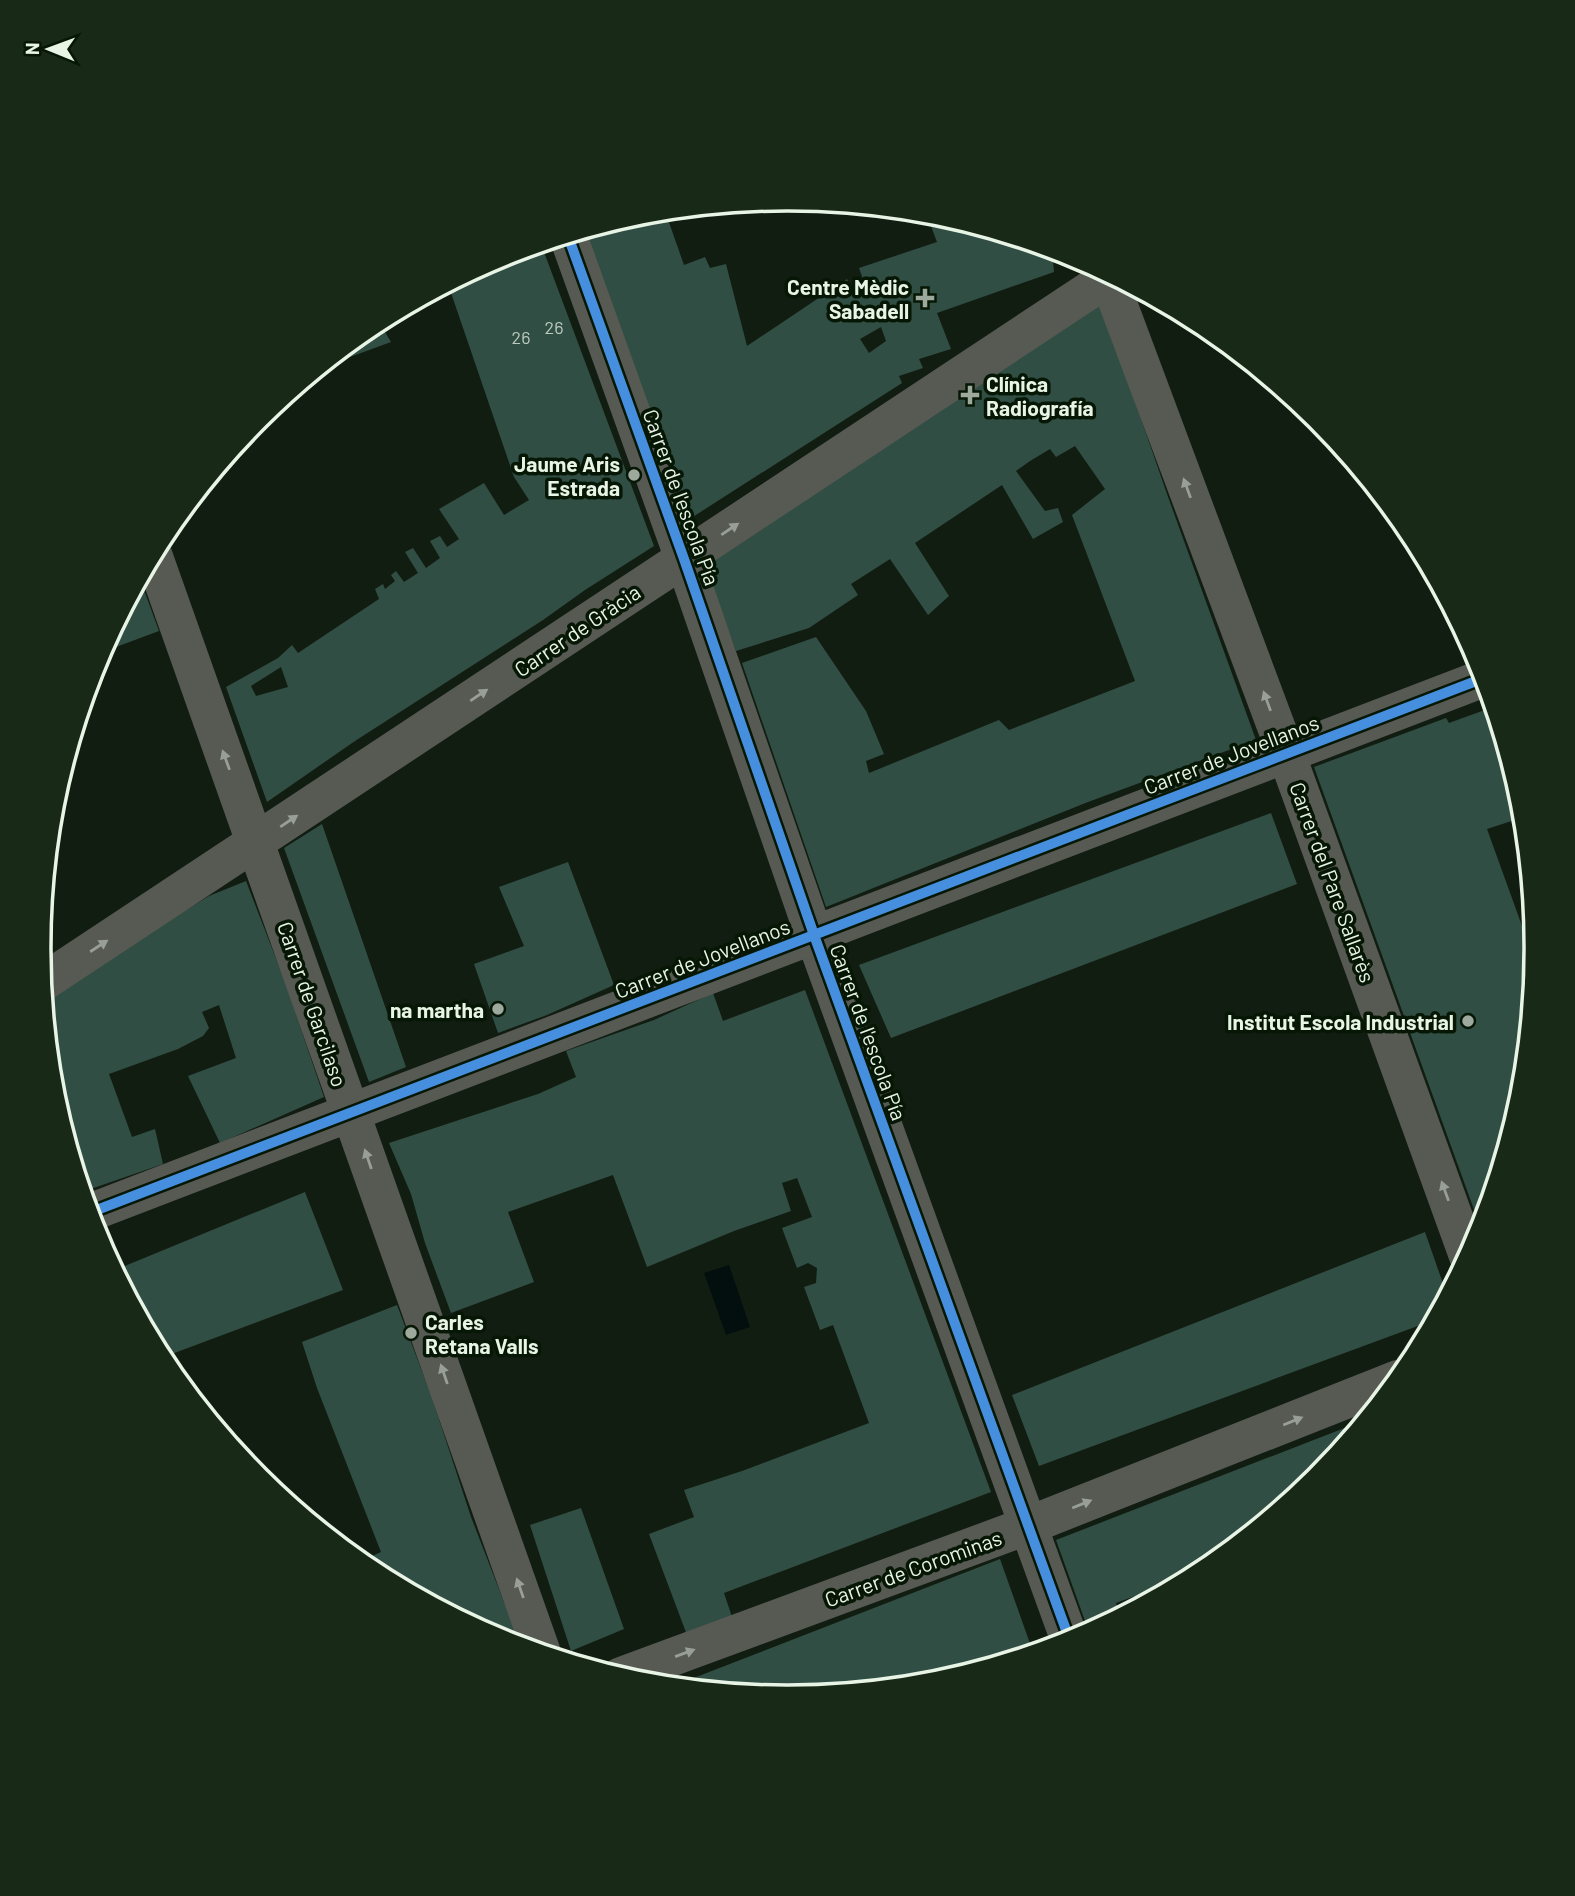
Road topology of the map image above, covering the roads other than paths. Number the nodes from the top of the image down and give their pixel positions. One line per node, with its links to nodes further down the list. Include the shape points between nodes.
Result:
1 (571, 244): 4 (street, Carrer de l'escola Pía)
2 (1101, 281): 4 (street, Carrer de Gràcia, one-way to 2)
3 (1113, 287): 7 (street, Carrer del Pare Sallarès, one-way to 3)
4 (684, 559): 8 (street, Carrer de Gràcia, one-way to 4); 9 (street, Carrer de l'escola Pía)
5 (157, 567): 8 (street, Carrer de Garcilaso, one-way to 5)
6 (1474, 682): 7 (street, Carrer de Jovellanos)
7 (1286, 753): 9 (street, Carrer de Jovellanos); 13 (street, Carrer del Pare Sallarès, one-way to 7)
8 (256, 843): 10 (street, Carrer de Gràcia, one-way to 8); 11 (street, Carrer de Garcilaso)
9 (814, 935): 11 (street, Carrer de Jovellanos); 15 (street, Carrer de l'escola Pía)
10 (52, 977)
11 (351, 1112): 12 (street, Carrer de Jovellanos); 17 (street, Carrer de Garcilaso, one-way to 11)
12 (99, 1209)
13 (1463, 1242)
14 (1379, 1386): 15 (street, Carrer de Corominas, one-way to 14)
15 (1027, 1526): 16 (street, Carrer de l'escola Pía); 18 (street, Carrer de Corominas, one-way to 15)
16 (1066, 1630)
17 (538, 1641)
18 (638, 1670)

